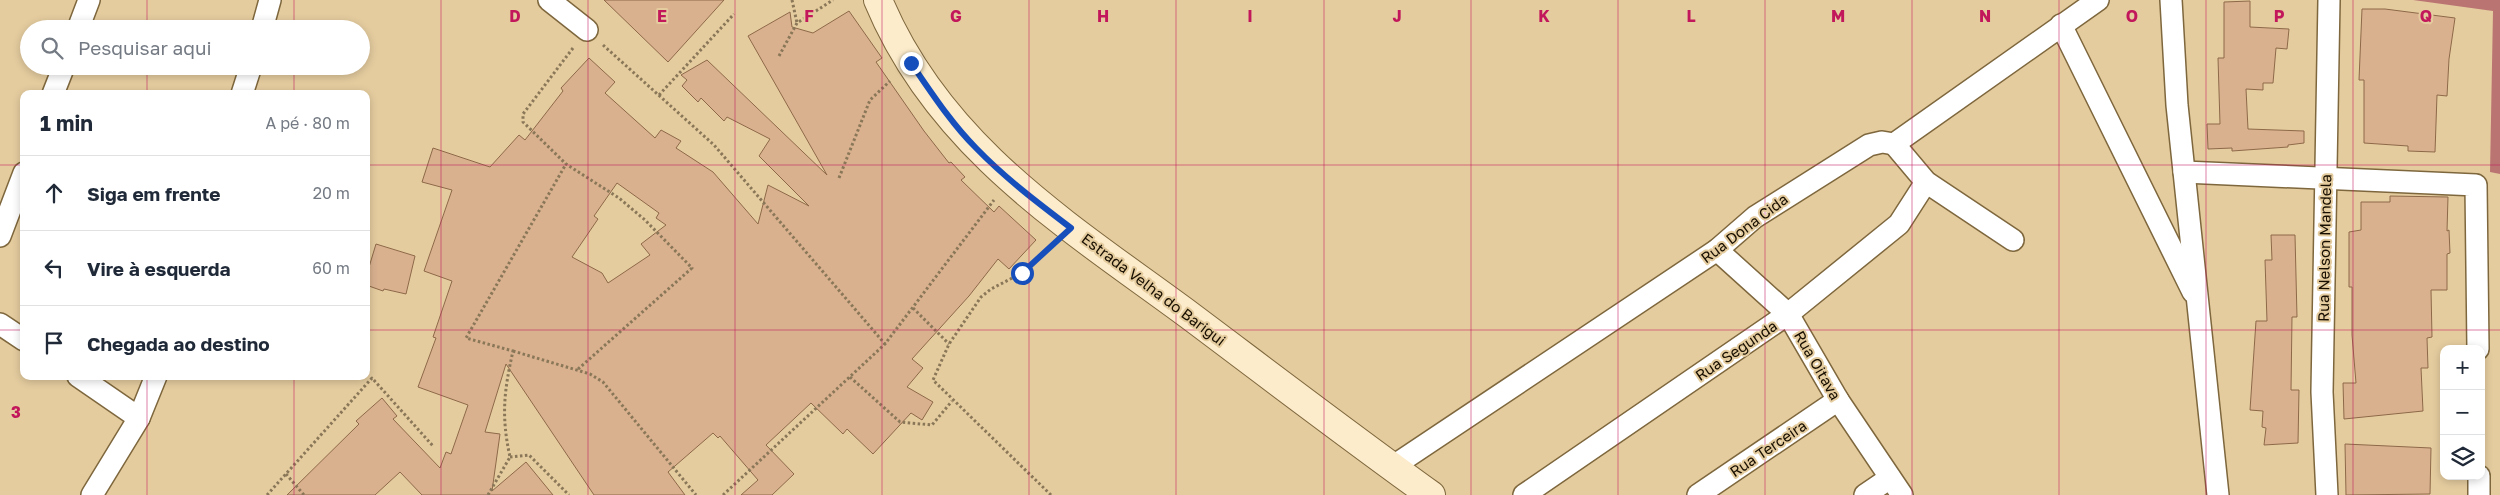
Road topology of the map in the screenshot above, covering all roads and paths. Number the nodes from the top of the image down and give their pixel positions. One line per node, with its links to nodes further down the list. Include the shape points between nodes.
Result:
1 (88, 0): 11 (street)
2 (270, 0): 12 (street)
3 (549, 0): 15 (street)
4 (792, 0): 13 (path)
5 (833, 0): 13 (path)
6 (878, 0): 17 (street, Estrada Velha do Barigui)
7 (2098, 0): 14 (street)
8 (2171, 0): 25 (street)
9 (2329, 0): 26 (street, Rua Nelson Mandela)
10 (734, 14): 22 (path)
11 (81, 20)
12 (264, 20)
13 (797, 23): 16 (path)
14 (2062, 25): 23 (street); 35 (street)
15 (587, 30): 22 (path); 24 (path, via 523,114 523,122)
16 (779, 56)
17 (911, 63): 27 (path, via 870,100); 28 (street, Estrada Velha do Barigui, via 950,118)
18 (60, 75): 20 (street)
19 (247, 75): 21 (street)
20 (55, 90)
21 (243, 90)
22 (660, 96): 40 (path, via 714,145)
23 (1894, 144): 29 (street); 34 (street, Rua Dona Cida, via 1882,142 1854,153 1755,217)
24 (566, 164): 43 (path, via 466,338); 44 (path, via 619,198 692,268)
25 (2184, 172): 26 (street); 35 (street)
26 (2325, 177): 42 (street, via 2476,186); 70 (street, Rua Nelson Mandela, via 2322,392)
27 (839, 178)
28 (1009, 179): 31 (street, Estrada Velha do Barigui); 36 (path)
29 (1926, 182): 33 (street); 37 (street, Rua Segunda, via 1899,224)
30 (20, 184): 32 (street)
31 (1071, 228): 41 (path, via 1029,268 981,297); 53 (street, Estrada Velha do Barigui)
32 (0, 236)
33 (2014, 240)
34 (1717, 250): 37 (street, Rua Oitava); 53 (street, Rua Dona Cida)
35 (2199, 305): 69 (street)
36 (913, 308): 40 (path); 41 (path)
37 (1788, 314): 48 (street, Rua Oitava); 66 (street, Rua Segunda)
38 (0, 324): 39 (street)
39 (20, 337)
40 (885, 344): 45 (path)
41 (949, 344): 49 (path, via 933,380)
42 (2478, 345)
43 (513, 351): 44 (path); 52 (path, via 504,391 505,437)
44 (577, 370): 62 (path, via 603,382)
45 (850, 377): 49 (path, via 900,422 932,425); 63 (path)
46 (84, 380): 50 (street)
47 (154, 380): 50 (street)
48 (1838, 400): 56 (street, Rua Oitava); 67 (street, Rua Terceira)
49 (952, 401): 64 (path)
50 (139, 418): 57 (street)
51 (434, 446): 54 (path, via 372,378)
52 (510, 457): 60 (path); 61 (path, via 529,455)
53 (1392, 467): 65 (street, Estrada Velha do Barigui)
54 (286, 474): 58 (path); 59 (path)
55 (2479, 480): 71 (street)
56 (1896, 486): 68 (street)
57 (92, 495)
58 (267, 495)
59 (304, 495)
60 (488, 495)
61 (569, 495)
62 (696, 495)
63 (723, 495)
64 (1051, 495)
65 (1431, 495)
66 (1524, 495)
67 (1698, 495)
68 (1865, 495)
69 (2218, 495)
70 (2327, 495)
71 (2479, 495)

